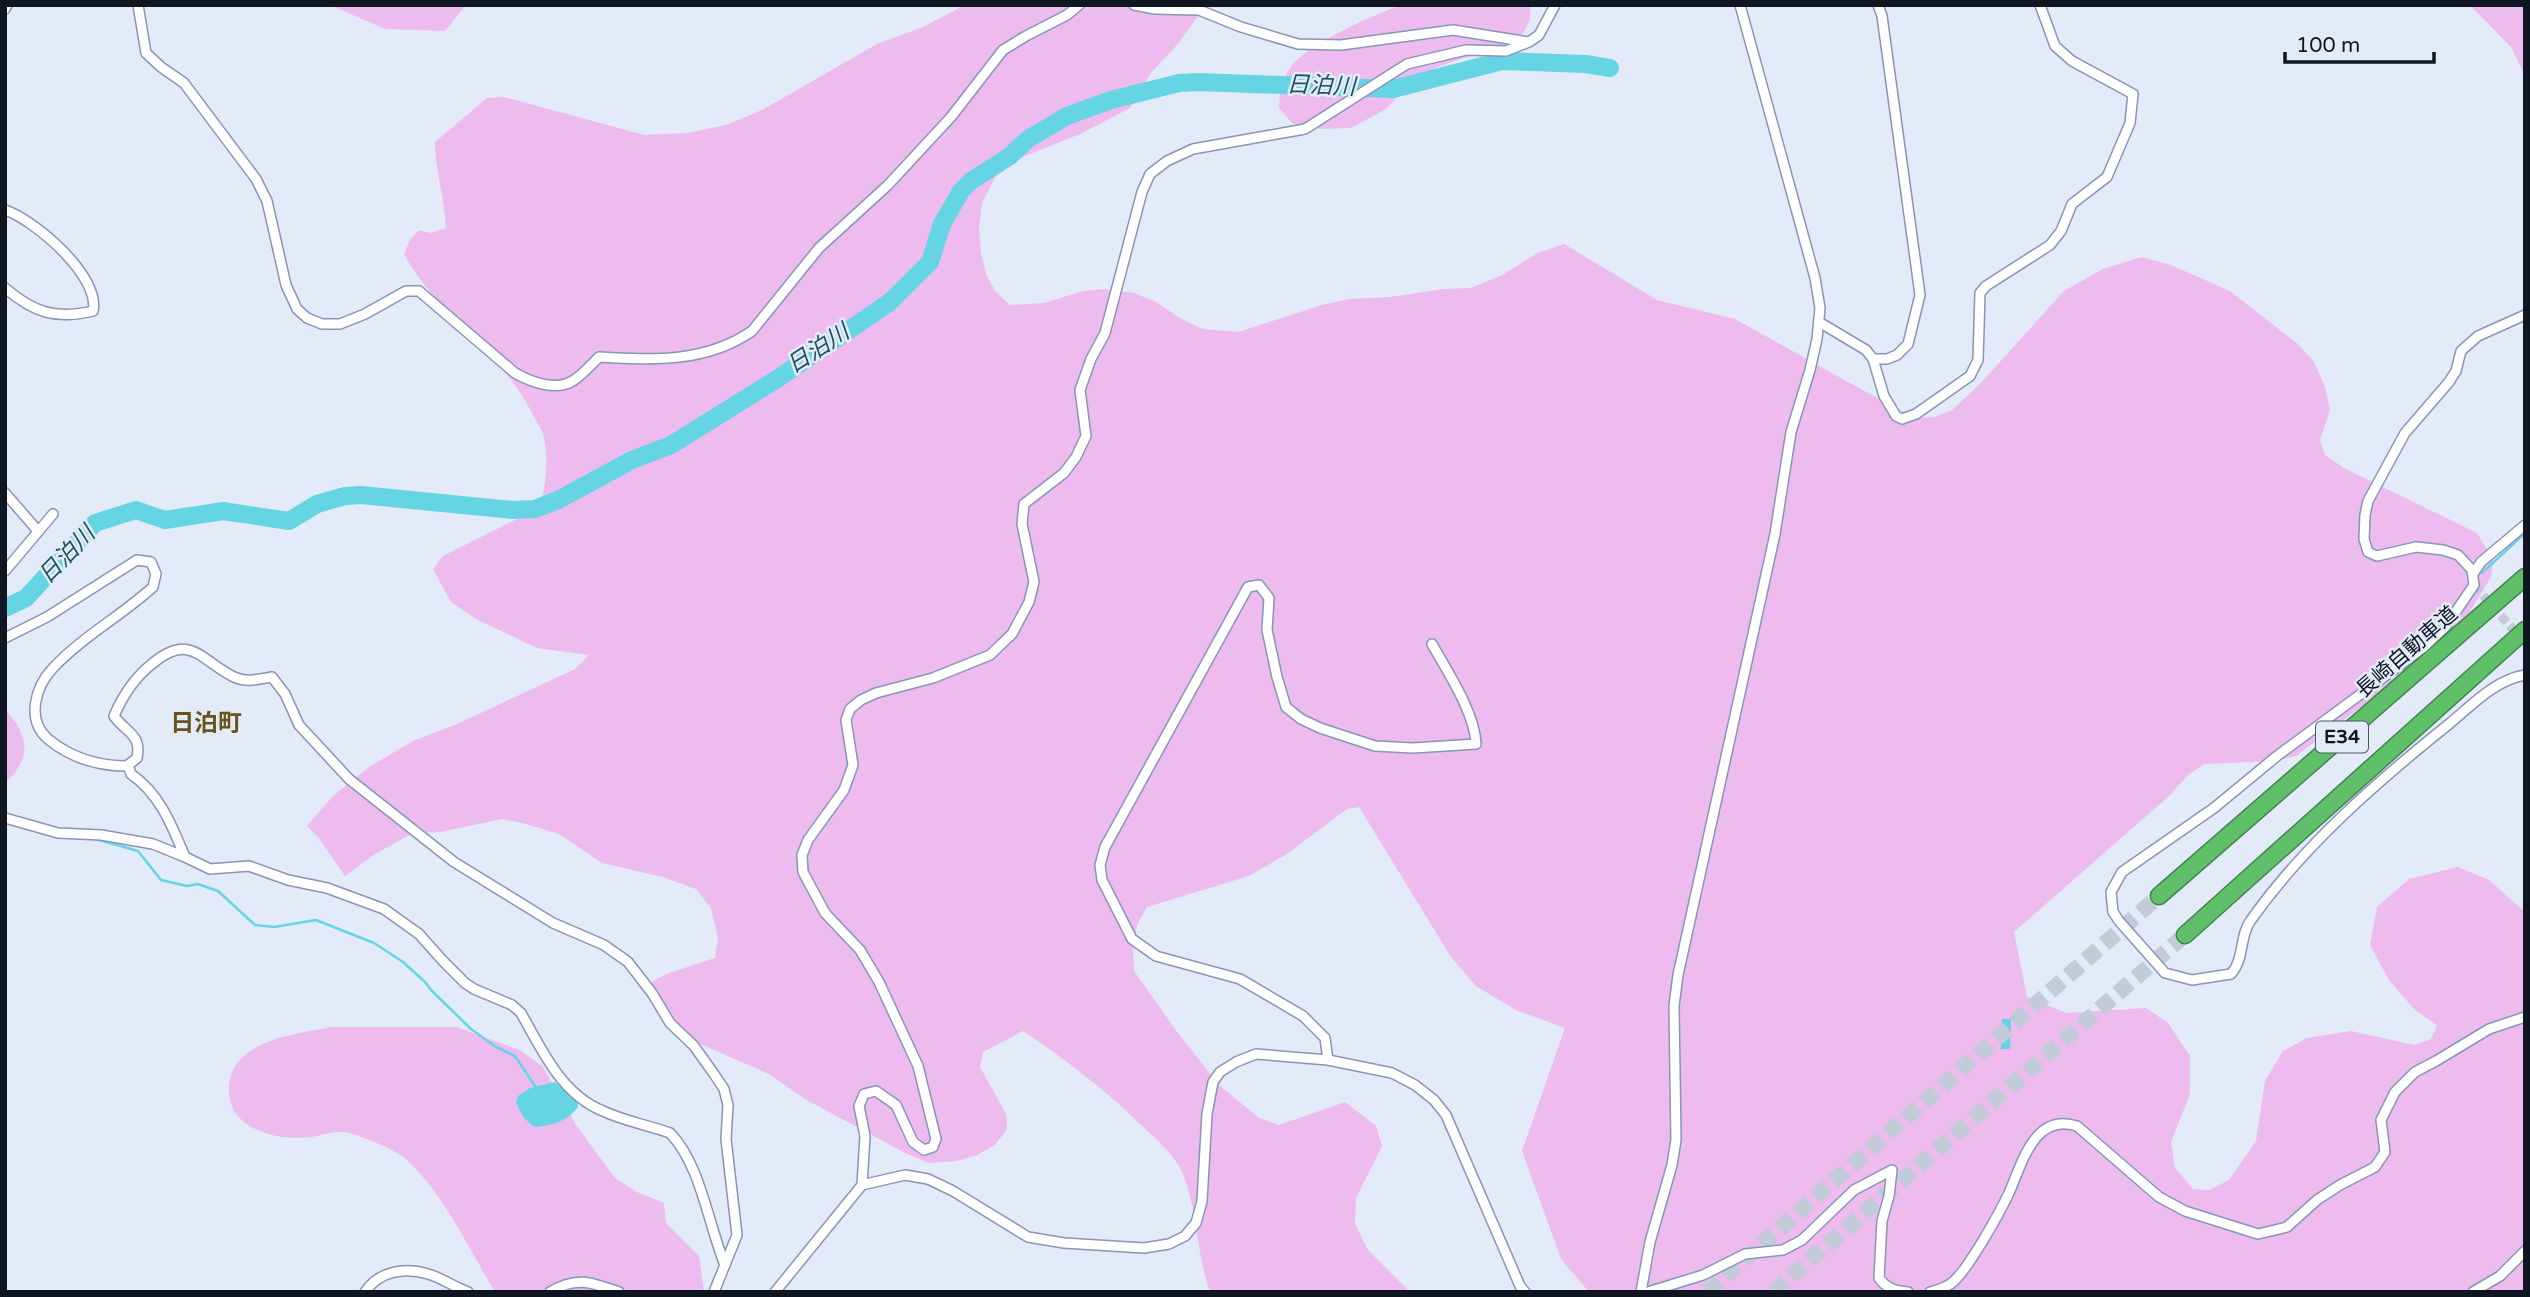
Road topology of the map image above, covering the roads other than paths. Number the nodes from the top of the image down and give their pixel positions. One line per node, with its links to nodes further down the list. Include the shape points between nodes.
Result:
1 (138, 5): 2 (street, via 146,53 184,83 256,179 267,201 296,309 322,324 340,324 406,291 419,292 515,373 532,383 552,385 572,382 599,357 657,360 700,354 752,331 819,247 888,185 951,117 1003,50)
2 (1079, 5)
3 (1134, 5): 8 (street, via 1199,10 1297,44 1341,45 1453,30)
4 (1555, 5): 8 (street, via 1539,35)
5 (1740, 5): 12 (street, via 1815,278)
6 (1878, 5): 13 (street, via 1920,295 1908,344 1897,355)
7 (2040, 5): 13 (street, via 2055,46 2072,61 2133,94 2130,123 2107,177 2072,204 2050,245 1980,293 1978,360 1970,376 1902,419 1884,396)
8 (1529, 42): 32 (street, via 1506,51 1465,50 1407,64 1305,129 1192,149 1150,174 1105,333 1080,390 1086,436 1064,473 1024,504 1022,524 1034,582 1029,603 1012,634 990,655 933,678 876,693 850,709 846,720 853,765 844,790 802,855 803,872 825,913 860,950 879,982 918,1066 936,1139 933,1147 924,1150 913,1142 895,1105 876,1091 864,1094 859,1106 865,1136)
9 (5, 210): 10 (street, via 25,220 67,256 91,290 93,311 40,311 24,305)
10 (5, 288)
11 (2525, 315): 19 (street, via 2478,335 2461,351 2449,382 2405,433 2389,460 2365,515 2368,552 2377,556 2416,547 2443,550 2458,555)
12 (1819, 322): 13 (street); 42 (street, via 1791,432 1774,534 1678,975 1674,1006 1676,1140)
13 (1873, 359)
14 (5, 492): 17 (street)
15 (53, 514): 17 (street)
16 (2525, 525): 19 (street)
17 (38, 531): 18 (street)
18 (5, 571)
19 (2473, 574): 24 (street, via 2473,585 2446,626 2423,648 2214,808 2122,872 2111,892 2113,912 2165,973 2192,980 2231,974 2240,960 2245,930 2285,874 2397,766 2489,691)
20 (2525, 577): 28 (highway, 長崎自動車道 / E34)
21 (2525, 630): 29 (highway, E34)
22 (5, 638): 25 (street, via 137,560 150,562 156,574 153,587 52,668 40,684 35,702 40,732 51,741 95,764)
23 (1432, 644): 31 (street, via 1471,721 1476,744 1375,746 1320,728 1286,708 1267,631 1269,598 1259,585 1248,587 1105,847 1100,865 1102,880 1132,939 1156,956 1240,979 1303,1016 1325,1038)
24 (2525, 675)
25 (128, 765): 27 (street, via 131,775 159,802); 34 (street, via 137,758 140,746 114,716 140,673 167,651 184,648 201,654 234,677 250,681 272,677 299,724 349,779 454,862 553,923 604,945 628,962 724,1089 737,1235)
26 (5, 818): 27 (street, via 58,833 153,844)
27 (186, 857): 34 (street, via 210,869 249,866 327,888 384,909 404,922 465,983 522,1013 563,1082 582,1098 600,1110 670,1133 684,1151)
28 (2159, 897)
29 (2185, 935)
30 (2525, 1017): 45 (street, via 2489,1029 2415,1072 2395,1091 2381,1119 2385,1152 2375,1167 2317,1200 2287,1227 2258,1234 2185,1211 2159,1197 2077,1126 2064,1122 2050,1126 2028,1148 2008,1196 1970,1261 1953,1282)
31 (1328, 1060): 32 (street, via 1256,1054 1220,1072 1210,1092 1202,1201 1196,1223 1185,1236 1169,1244 1144,1248 1028,1237 928,1179 905,1175); 41 (street, via 1392,1073 1434,1100 1446,1115)
32 (862, 1185): 40 (street)
33 (2525, 1251): 46 (street, via 2500,1276)
34 (725, 1265): 39 (street)
35 (365, 1292): 36 (street, via 373,1280 406,1271 427,1273)
36 (468, 1292)
37 (550, 1292): 38 (street, via 578,1280)
38 (619, 1292)
39 (715, 1292)
40 (775, 1292)
41 (1525, 1292)
42 (1641, 1292)
43 (1648, 1292): 44 (street, via 1703,1275 1745,1254 1783,1250 1802,1240 1854,1190 1892,1170 1882,1221 1879,1278 1893,1291)
44 (1908, 1292)
45 (1930, 1292)
46 (2473, 1292)

